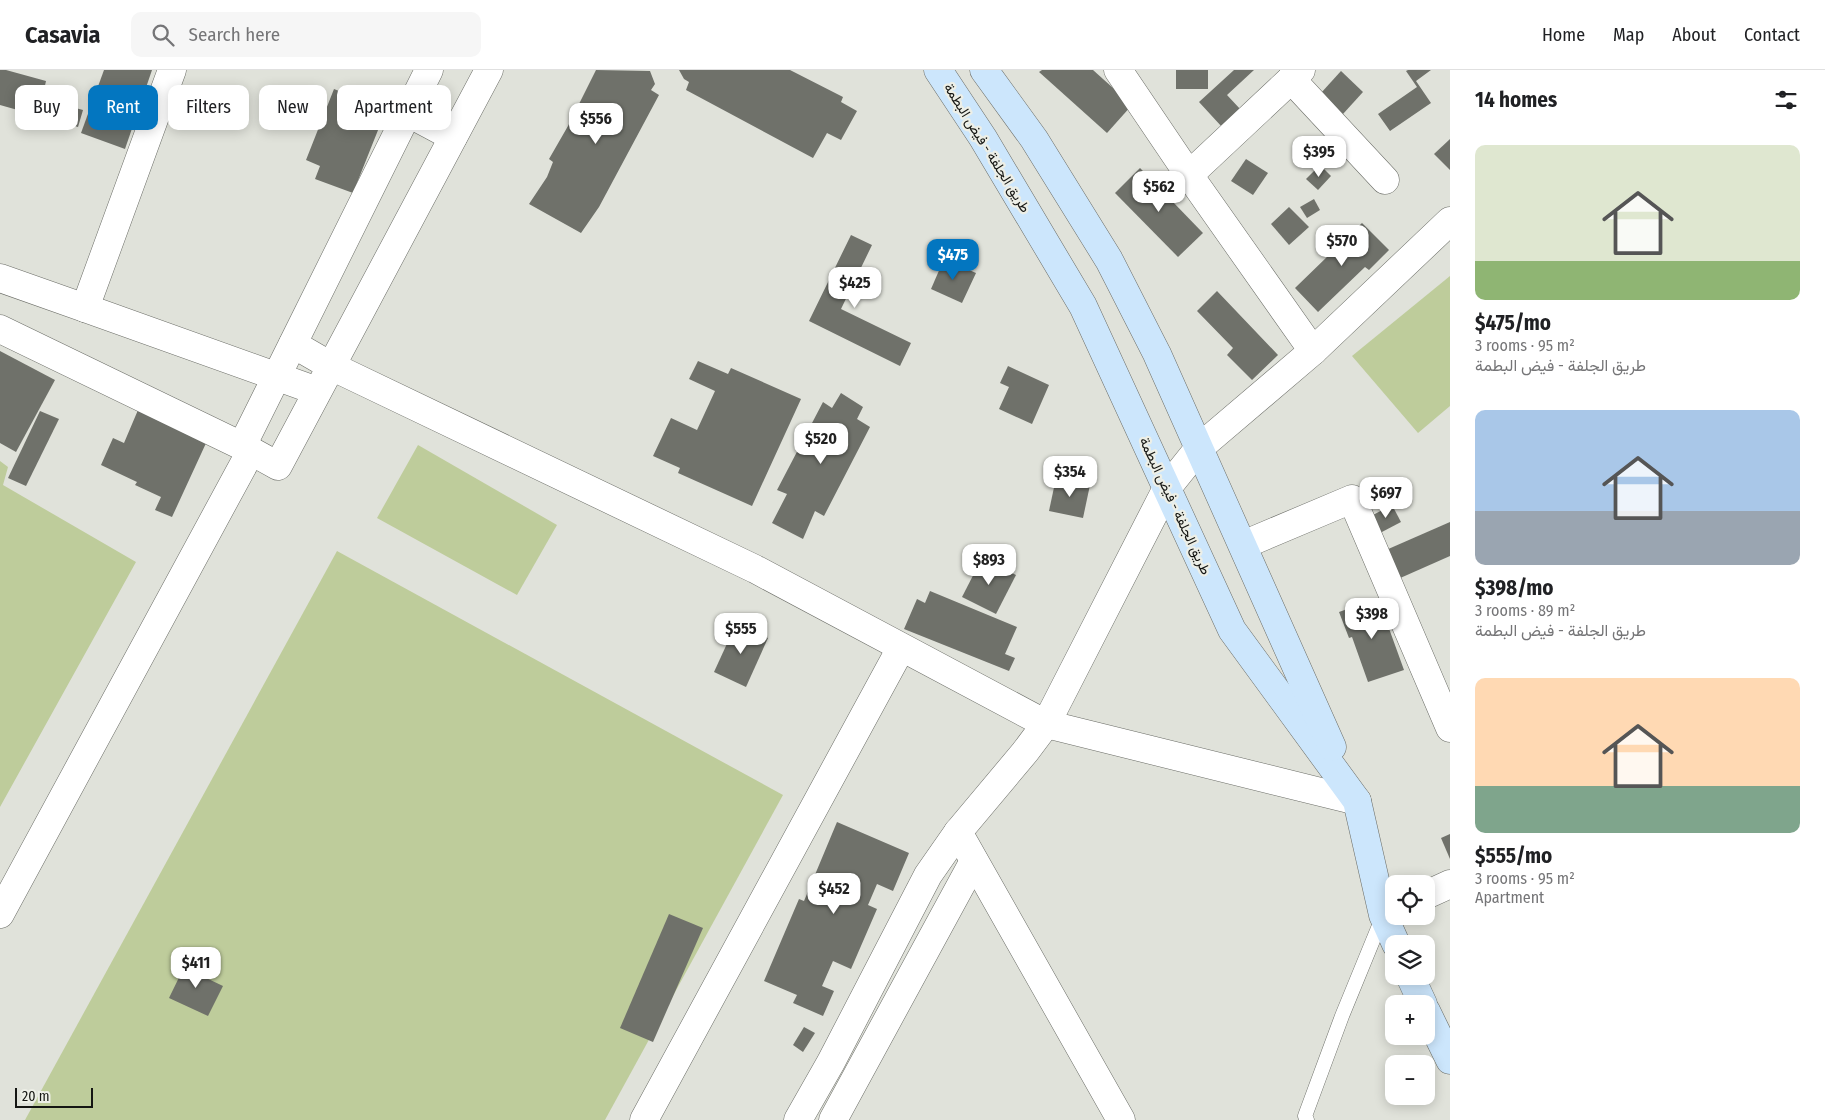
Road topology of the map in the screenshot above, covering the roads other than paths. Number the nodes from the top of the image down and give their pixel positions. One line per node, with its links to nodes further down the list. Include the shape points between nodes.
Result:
1 (172, 70): 16 (street)
2 (429, 70): 8 (street)
3 (489, 70): 11 (street)
4 (938, 70): 25 (main road, طريق الجلفة - فيض البطمة, via 1083,306)
5 (1118, 70): 12 (street)
6 (990, 72): 23 (main road, via 1109,260 1157,354)
7 (1296, 75): 12 (street); 13 (street)
8 (422, 85)
9 (400, 130): 18 (street)
10 (440, 130): 11 (street)
11 (453, 137): 20 (street)
12 (1189, 175): 19 (street)
13 (1385, 180)
14 (1450, 221): 19 (street)
15 (0, 278): 16 (street)
16 (85, 308): 21 (street)
17 (0, 329): 24 (street)
18 (293, 344): 20 (street); 21 (street)
19 (1313, 351): 23 (street)
20 (331, 366): 22 (street); 27 (street, via 755,568)
21 (276, 376): 22 (street); 24 (street)
22 (317, 391): 24 (street, via 278,466)
23 (1199, 448): 25 (street); 26 (main road)
24 (247, 449): 36 (street)
25 (1167, 488): 28 (street); 30 (main road, طريق الجلفة - فيض البطمة, via 1232,630)
26 (1243, 545): 29 (street, via 1352,499); 30 (main road)
27 (901, 648): 28 (street); 40 (street)
28 (1046, 724): 30 (street); 31 (street)
29 (1450, 728)
30 (1357, 801): 35 (main road, طريق الجلفة - فيض البطمة)
31 (958, 832): 32 (street); 41 (street, via 928,875)
32 (974, 861): 42 (street); 43 (street)
33 (1450, 884): 34 (street)
34 (1435, 891)
35 (1385, 902)
36 (0, 914)
37 (1385, 920): 44 (lane, via 1338,1025 1305,1116)
38 (1435, 1029): 39 (main road)
39 (1450, 1060)
40 (644, 1120)
41 (798, 1120)
42 (833, 1120)
43 (1121, 1120)
44 (1307, 1120)

